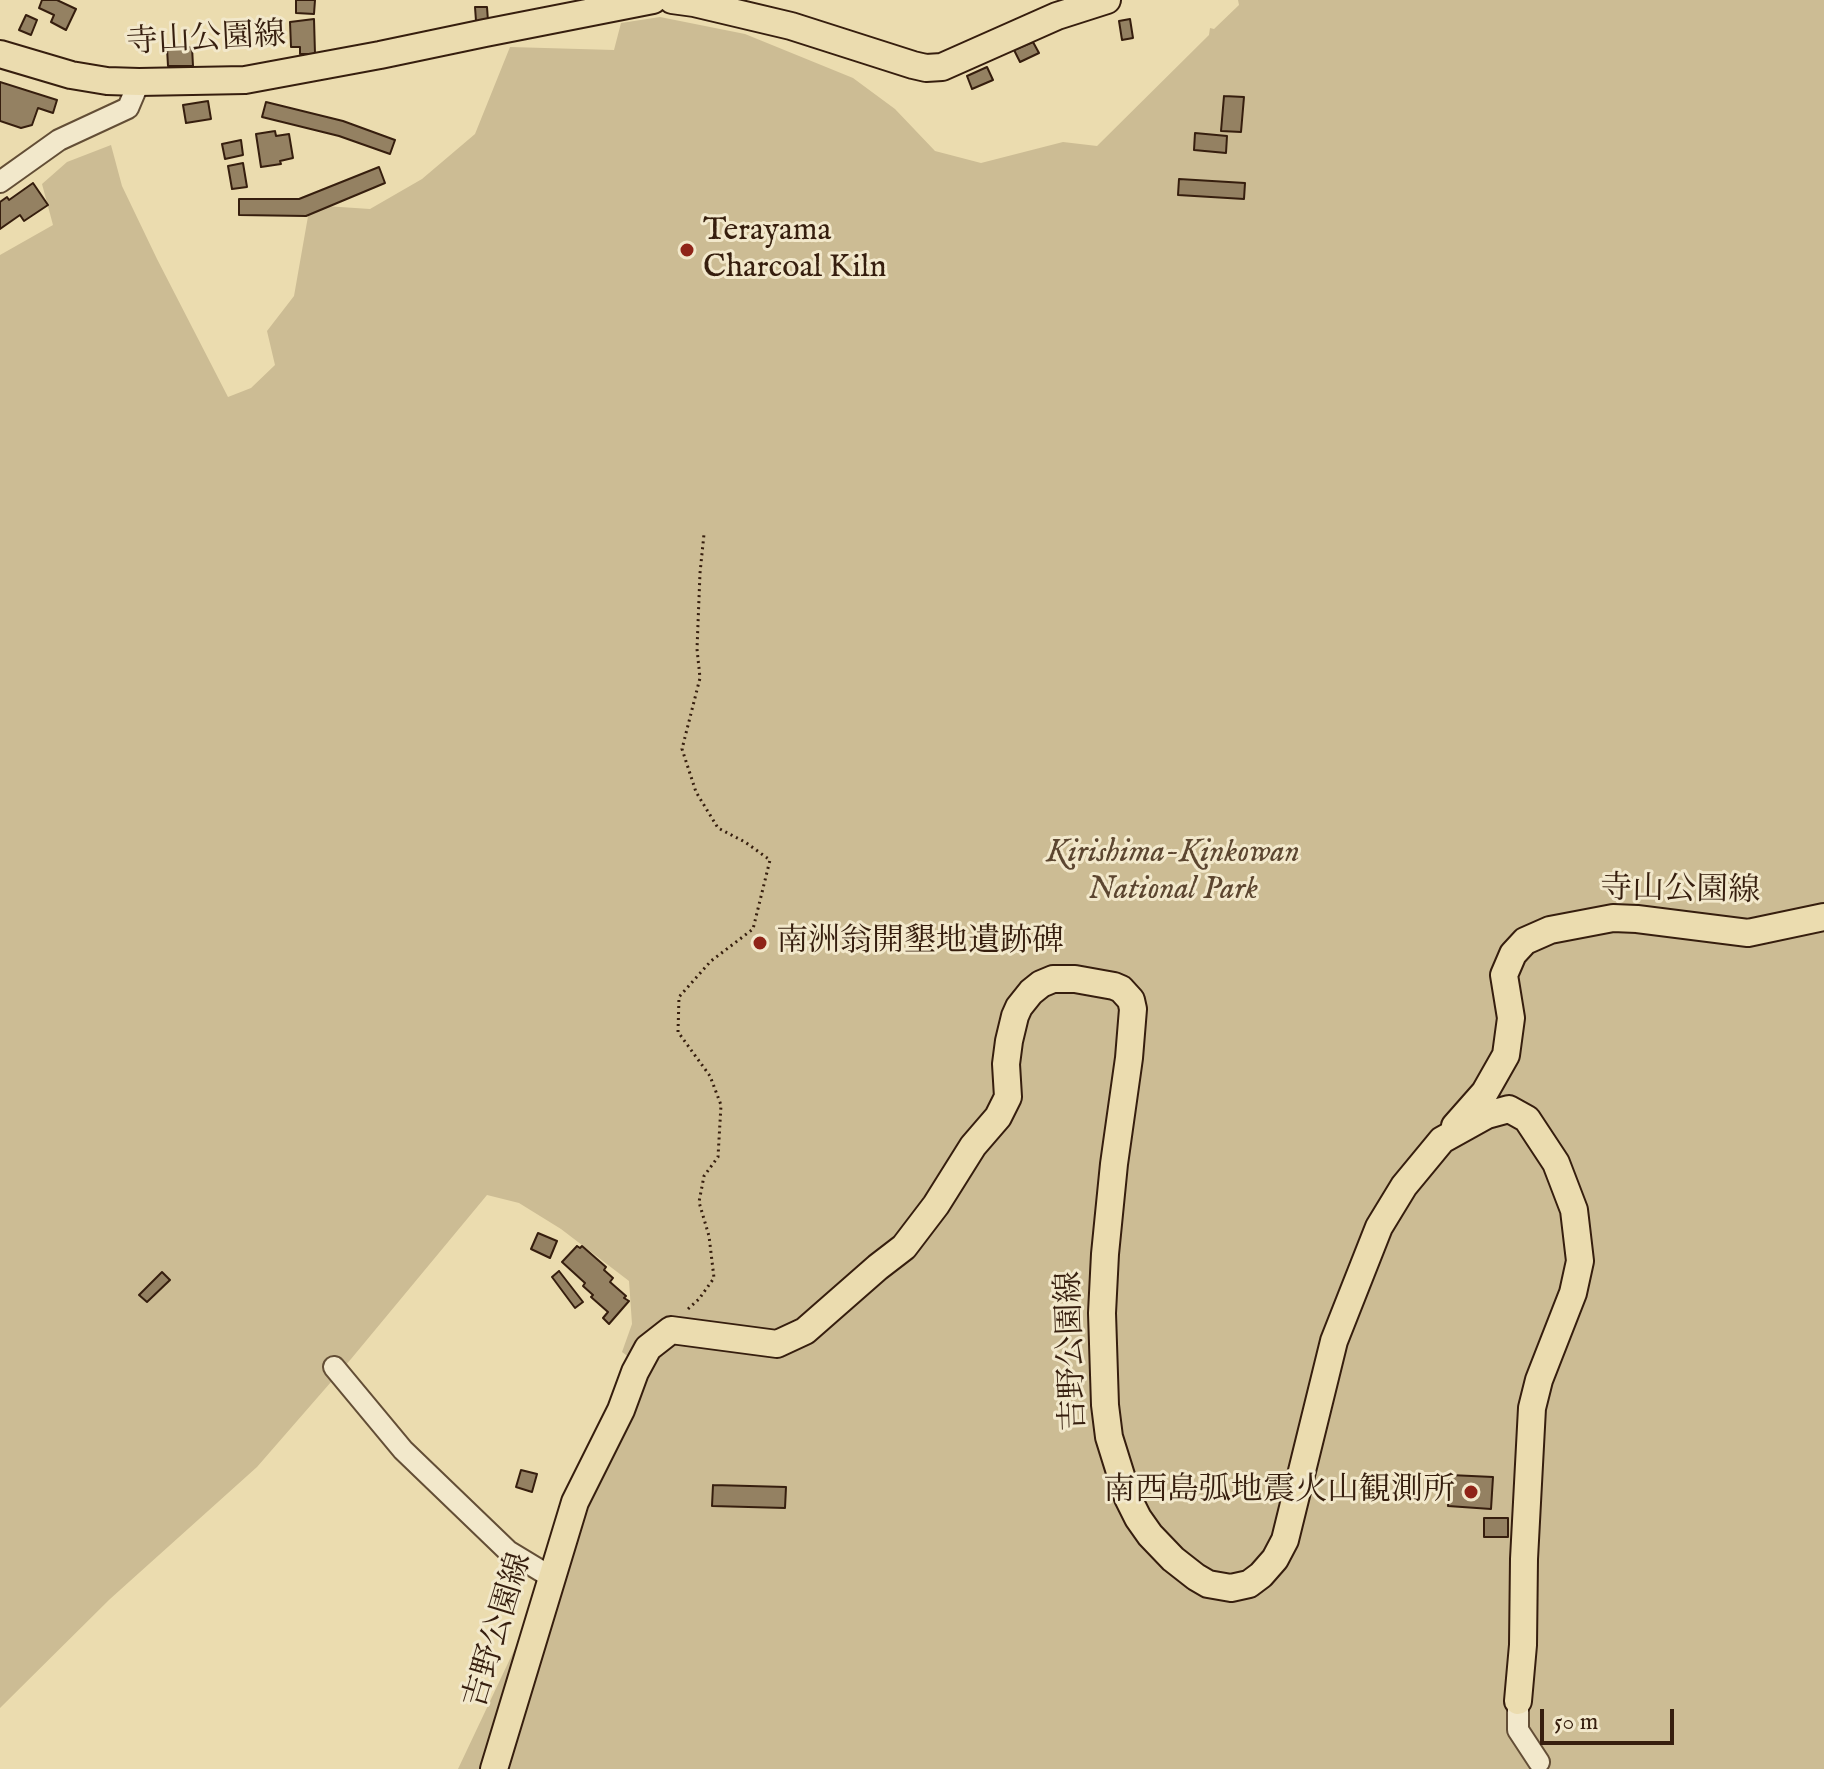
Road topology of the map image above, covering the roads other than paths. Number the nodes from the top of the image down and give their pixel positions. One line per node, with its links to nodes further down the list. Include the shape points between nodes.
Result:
1 (653, 0): 5 (main road, 寺山公園線, via 245,80)
2 (672, 0): 3 (main road, via 791,26 926,68 942,67)
3 (1107, 0)
4 (0, 54): 5 (main road, 寺山公園線, via 71,75)
5 (139, 82): 6 (street, via 128,108 59,140)
6 (0, 182)
7 (1824, 917): 8 (main road, 寺山公園線, via 1748,933 1613,918 1550,930 1525,941 1504,975 1511,1018 1506,1055 1485,1092)
8 (1442, 1140): 10 (main road, 吉野公園線, via 1404,1186 1361,1271 1334,1341 1291,1518 1275,1559 1240,1587 1208,1584 1173,1559 1138,1518 1109,1437 1102,1313 1131,1000 1114,986 1064,979 1041,984 1015,1016 1006,1064 1008,1097 998,1117 904,1247 805,1331 777,1344 671,1330 648,1348 575,1502); 11 (main road, 吉野公園線, via 1509,1109 1527,1119 1556,1163 1574,1210 1580,1261 1532,1408)
9 (334, 1367): 10 (street, via 403,1450 508,1551)
10 (551, 1577): 13 (main road, 吉野公園線)
11 (1518, 1701): 12 (street, via 1518,1730)
12 (1539, 1762)
13 (494, 1769)

